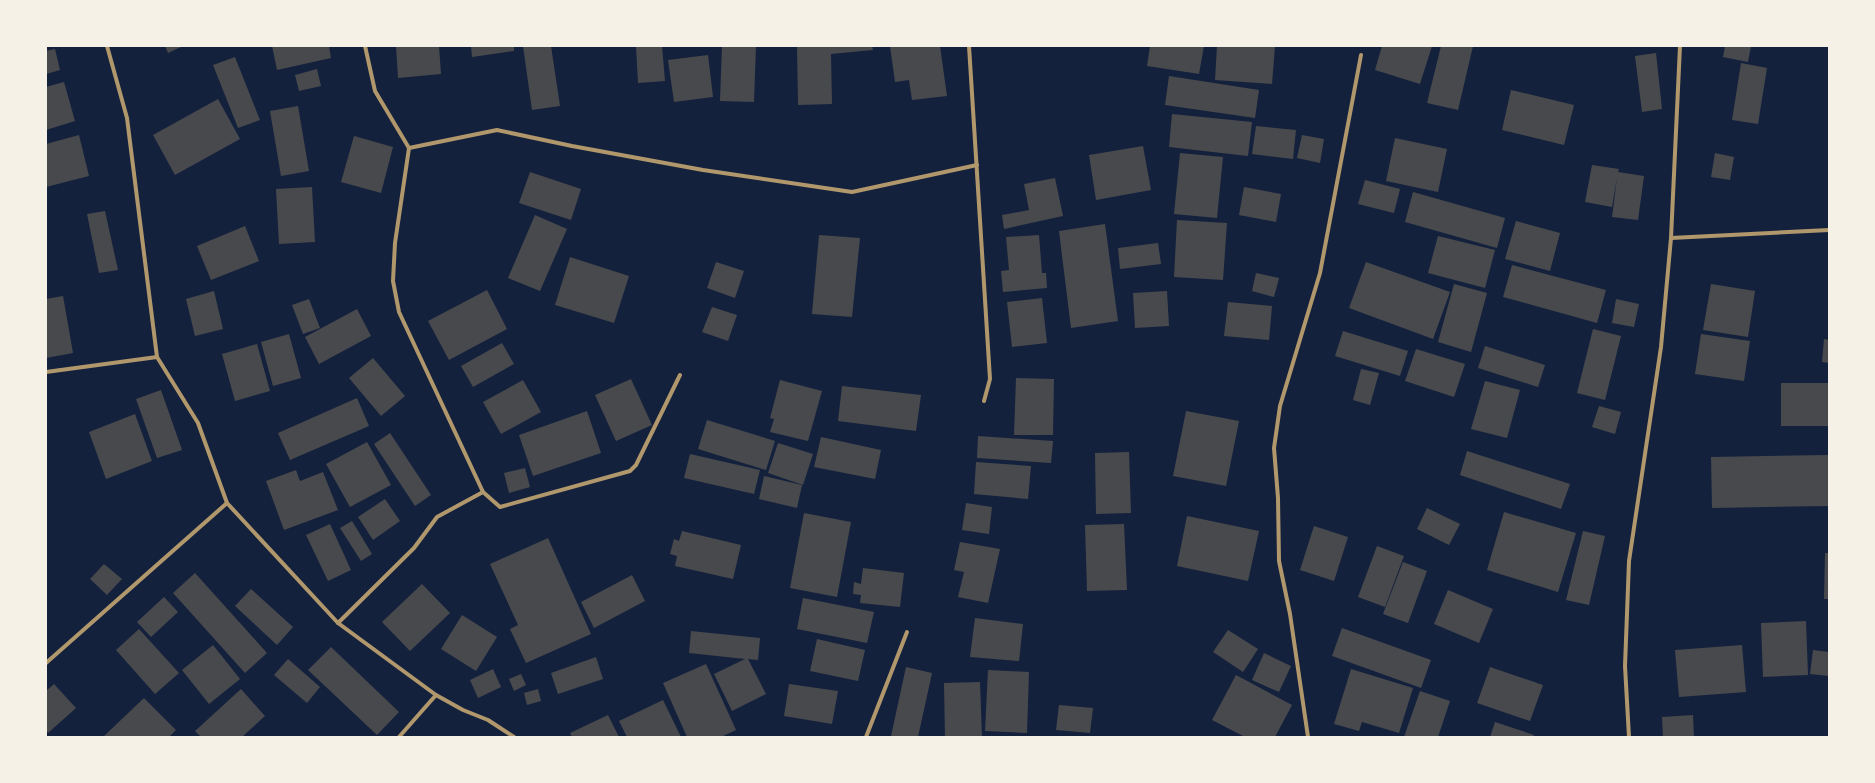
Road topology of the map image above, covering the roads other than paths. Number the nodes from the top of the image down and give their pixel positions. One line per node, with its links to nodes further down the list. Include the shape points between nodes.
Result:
1 (107, 46): 10 (street, via 127,118)
2 (364, 46): 6 (street, via 375,91)
3 (969, 46): 7 (street)
4 (1680, 46): 9 (street)
5 (1361, 55): 23 (street, via 1320,273 1280,406 1274,448 1279,561 1290,614)
6 (409, 148): 7 (street, via 497,130 703,170 852,192); 14 (street, via 395,243 393,281 399,312)
7 (976, 165): 13 (street, via 990,379)
8 (1829, 230): 9 (street)
9 (1671, 238): 24 (street, via 1660,347 1629,561 1625,666)
10 (157, 357): 11 (street); 15 (street, via 198,423)
11 (46, 372)
12 (680, 375): 14 (street, via 636,465 630,471 500,507)
13 (984, 402)
14 (483, 492): 16 (street, via 437,517 414,548)
15 (227, 503): 16 (street); 18 (street)
16 (338, 623): 19 (street)
17 (907, 632): 22 (street)
18 (46, 663)
19 (436, 695): 20 (street); 21 (street, via 488,720)
20 (399, 737)
21 (514, 737)
22 (866, 737)
23 (1308, 737)
24 (1629, 737)

